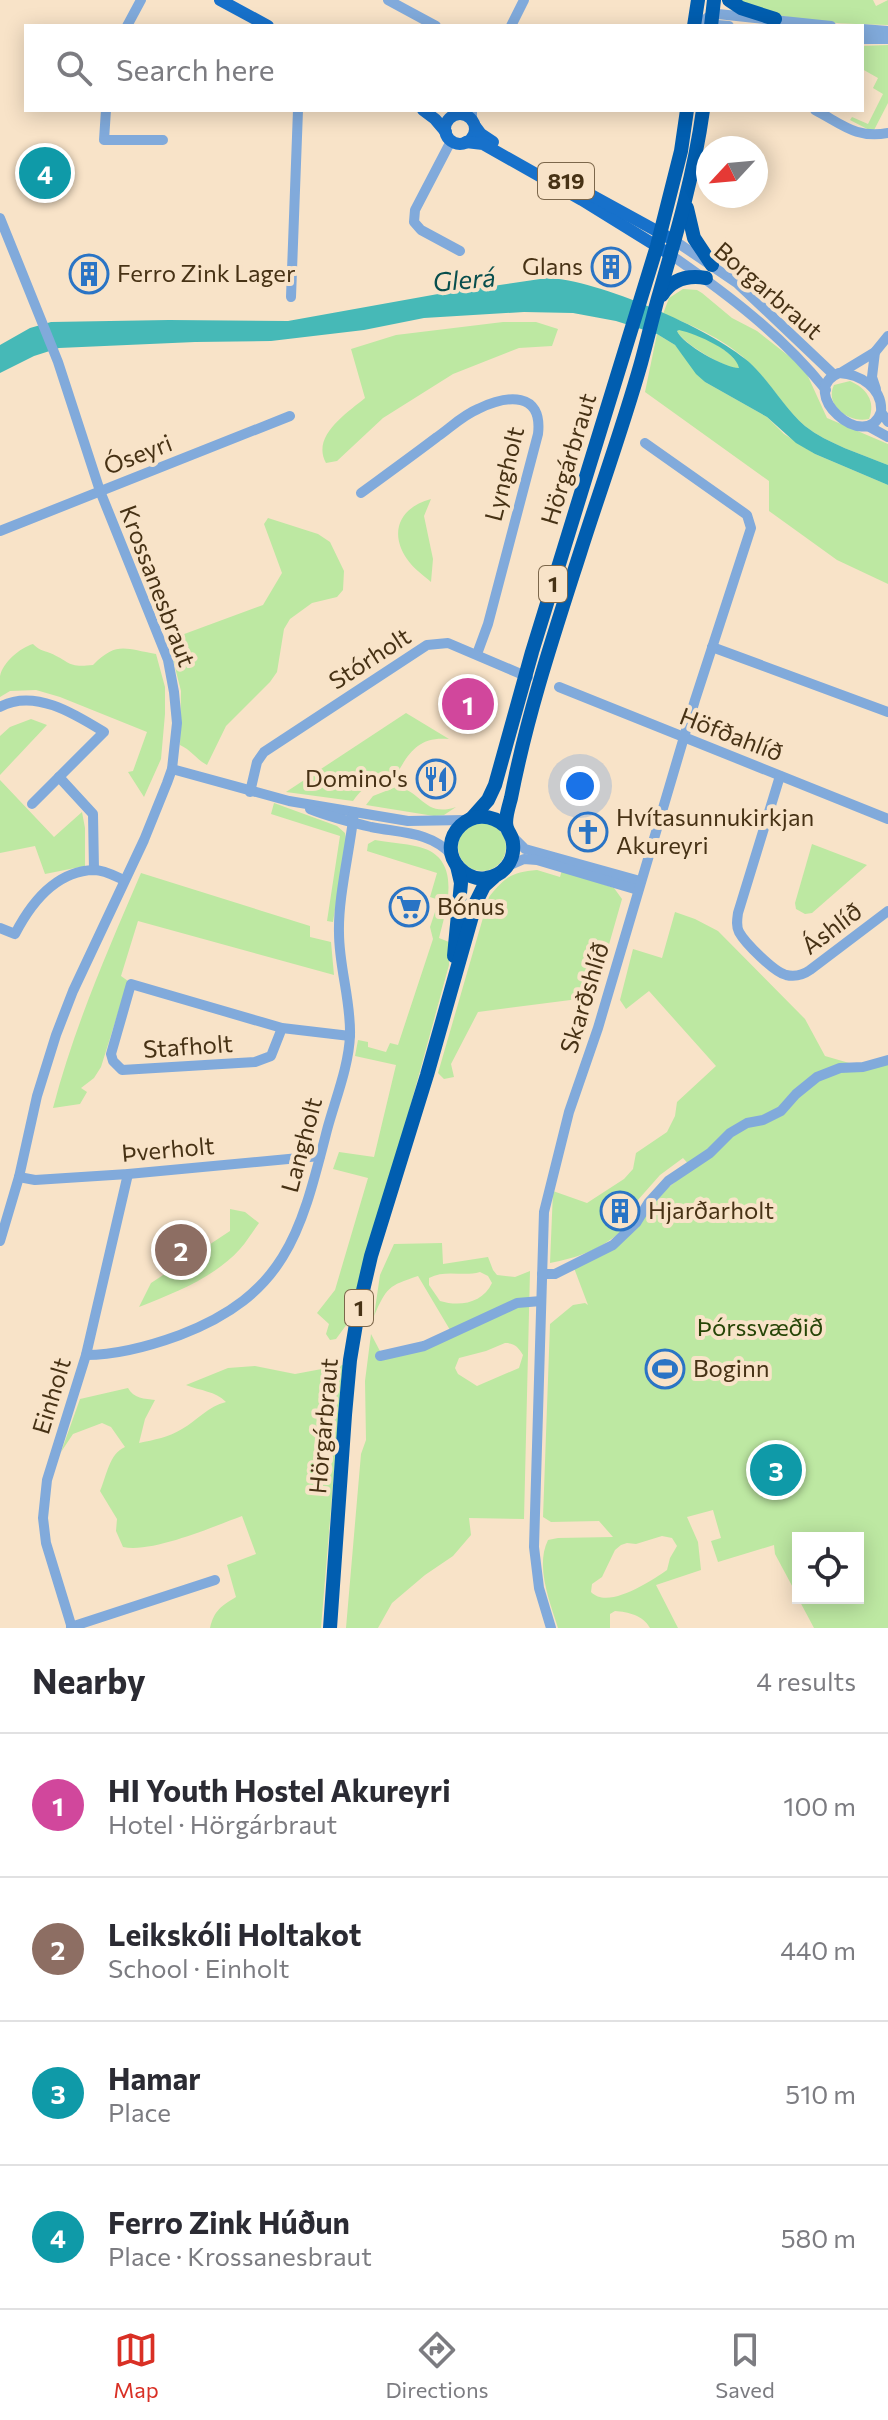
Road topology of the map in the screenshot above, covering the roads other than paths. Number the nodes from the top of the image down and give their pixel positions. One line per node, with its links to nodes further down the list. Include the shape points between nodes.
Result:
1 (141, 0): 9 (street)
2 (220, 0): 10 (main road)
3 (388, 0): 11 (street)
4 (524, 0): 12 (street)
5 (698, 0): 8 (highway)
6 (729, 0): 7 (highway)
7 (775, 19): 8 (street); 13 (street)
8 (704, 21)
9 (128, 24)
10 (264, 24)
11 (432, 24)
12 (512, 24)
13 (807, 24)
14 (864, 29): 15 (street)
15 (888, 31)
16 (864, 39): 17 (street)
17 (888, 39)
18 (106, 112): 28 (street, via 104,140)
19 (298, 112): 36 (street)
20 (426, 112): 27 (main road, 819)
21 (437, 112): 25 (main road, 819)
22 (687, 112): 32 (highway, 1)
23 (703, 112): 30 (highway, 1)
24 (819, 112): 26 (street, via 860,134)
25 (466, 116): 27 (main road, via 447,123); 29 (main road, via 473,136); 32 (main road, 819, via 487,138)
26 (888, 133)
27 (448, 136): 29 (main road, 819); 34 (street, via 414,222)
28 (163, 140)
29 (466, 142): 32 (main road, 819, via 483,144)
30 (687, 199): 33 (highway, 1); 35 (highway, via 690,227)
31 (0, 218): 48 (street, Krossanesbraut, via 58,362)
32 (658, 239): 33 (main road, 819); 53 (highway, Hörgárbraut / 1)
33 (673, 248): 35 (street, Borgarbraut); 37 (highway, Hörgárbraut / 1)
34 (460, 251)
35 (709, 272): 37 (highway, via 667,286); 40 (street, Borgarbraut, via 737,283); 41 (street, Borgarbraut, via 802,360)
36 (291, 297)
37 (657, 302): 55 (highway, Hörgárbraut / 1)
38 (888, 336): 39 (street)
39 (875, 352): 40 (street); 42 (street, via 872,377)
40 (837, 374): 41 (street); 42 (street, Borgarbraut, via 861,379)
41 (826, 390): 45 (street, Borgarbraut, via 836,414)
42 (882, 401): 44 (street, Borgarbraut); 45 (street, via 876,421)
43 (290, 416): 48 (street, Óseyri)
44 (888, 422)
45 (868, 426): 46 (street, Borgarbraut)
46 (888, 437)
47 (645, 443): 51 (street, Skarðshlíð, via 749,520 748,540)
48 (100, 491): 50 (street, Óseyri); 59 (street, Krossanesbraut, via 168,660 177,723)
49 (361, 493): 52 (street, Lyngholt, via 474,410 515,399 535,408 538,434)
50 (0, 531)
51 (712, 647): 57 (street); 58 (street, Skarðshlíð)
52 (477, 654): 53 (street, Stórholt); 62 (street, Stórholt, via 448,643 427,645 264,752)
53 (526, 674): 55 (street); 65 (highway, Hörgárbraut / 1, via 492,793)
54 (559, 687): 58 (street, Höfðahlíð)
55 (538, 692): 67 (highway, Hörgárbraut / 1, via 516,770)
56 (0, 707): 61 (street, via 18,701 52,706 104,732)
57 (888, 712)
58 (684, 737): 60 (street, Höfðahlíð); 73 (street, Skarðshlíð)
59 (172, 769): 62 (street); 72 (street, Krossanesbraut)
60 (780, 776): 66 (street, Höfðahlíð); 74 (street, Áshlíð, via 738,913 743,938 778,971 800,975)
61 (59, 777): 63 (street); 70 (street, via 93,814)
62 (250, 792): 64 (street)
63 (32, 804)
64 (354, 817): 65 (street); 68 (street, via 425,836); 78 (street, Langholt, via 339,929)
65 (470, 819): 67 (highway, via 490,817); 68 (highway, Hörgárbraut / 1, via 455,832)
66 (888, 819)
67 (508, 831): 69 (highway, Hörgárbraut / 1, via 514,851); 73 (street, via 525,849)
68 (454, 860): 71 (highway, via 477,878); 76 (highway, Hörgárbraut / 1, via 461,899)
69 (508, 866): 71 (highway, Hörgárbraut / 1); 73 (street, via 537,860)
70 (94, 870): 72 (street); 75 (street, via 63,879 43,892 15,934)
71 (494, 876): 76 (highway, Hörgárbraut / 1, via 476,902)
72 (124, 880): 82 (street, Krossanesbraut, via 56,1035)
73 (639, 885): 84 (street, Skarðshlíð, via 547,1198)
74 (888, 911)
75 (0, 928)
76 (448, 1000): 90 (highway, Hörgárbraut / 1, via 358,1312)
77 (282, 1028): 77 (street, Stafholt, via 131,984 111,1054 122,1070 263,1060 271,1056); 78 (street)
78 (350, 1036): 80 (street, Langholt)
79 (888, 1060): 84 (street, via 817,1077 781,1111 730,1133 668,1181 613,1245 555,1274)
80 (320, 1156): 81 (street, Þverholt); 86 (street, Langholt, via 288,1249 256,1292 220,1318 164,1340 108,1355)
81 (128, 1174): 82 (street, Þverholt); 86 (street, Einholt)
82 (19, 1177): 83 (street, Krossanesbraut)
83 (0, 1241)
84 (542, 1274): 85 (street, Skarðshlíð)
85 (541, 1301): 87 (street, via 517,1303 424,1346); 91 (street, Skarðshlíð, via 534,1547)
86 (86, 1355): 89 (street, Einholt, via 47,1480 43,1518 51,1565)
87 (380, 1356)
88 (215, 1580): 89 (street)
89 (72, 1627)
90 (330, 1628)
91 (551, 1628)

